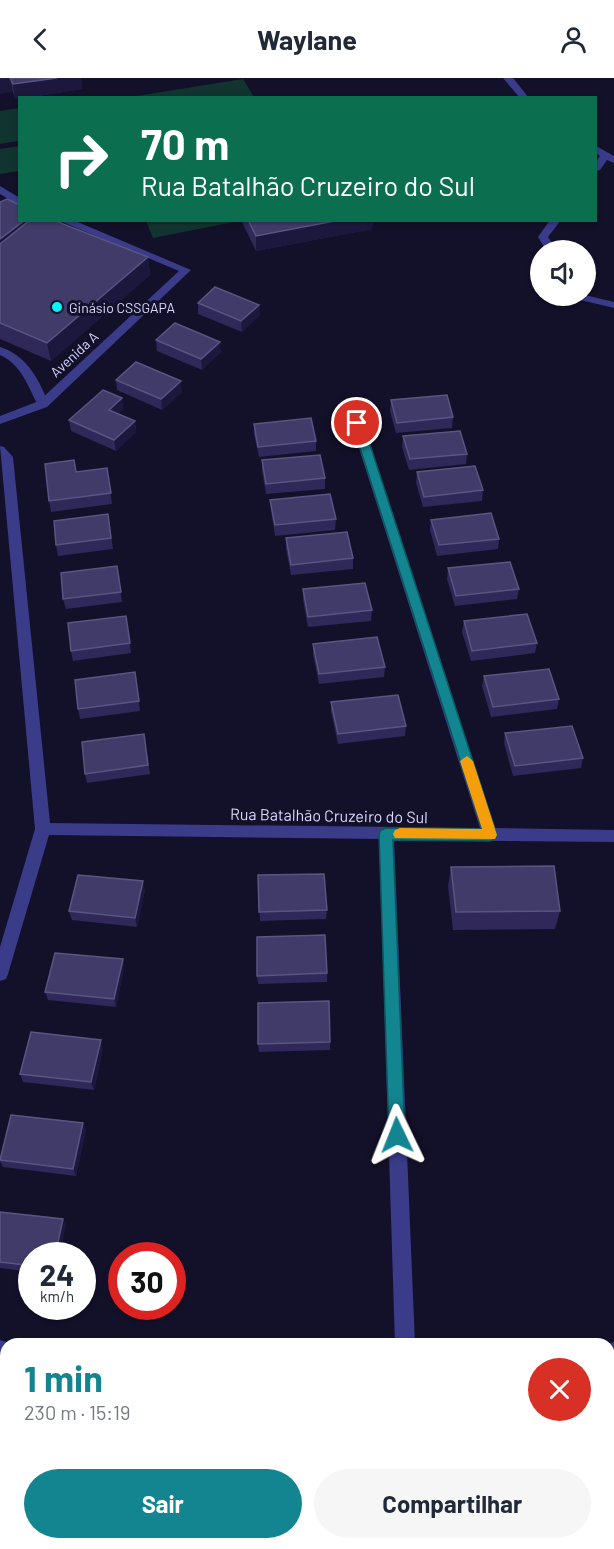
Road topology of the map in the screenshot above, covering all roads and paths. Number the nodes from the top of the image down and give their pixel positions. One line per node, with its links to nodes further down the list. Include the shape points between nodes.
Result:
1 (508, 78): 2 (street)
2 (523, 96)
3 (597, 150): 4 (street)
4 (610, 158): 5 (street)
5 (597, 167)
6 (0, 189): 7 (street)
7 (18, 202)
8 (68, 222): 14 (street, Avenida A, via 186,270)
9 (554, 222): 10 (street, via 543,237)
10 (545, 240)
11 (596, 301): 12 (street)
12 (614, 305)
13 (0, 351): 14 (street, via 33,378)
14 (43, 404): 15 (street, Avenida A)
15 (0, 420)
16 (357, 423): 20 (street)
17 (0, 450): 18 (street, via 7,458)
18 (43, 829): 19 (street, Rua Batalhão Cruzeiro do Sul); 22 (street)
19 (386, 834): 20 (street, Rua Batalhão Cruzeiro do Sul); 23 (street)
20 (490, 835): 21 (street, Rua Batalhão Cruzeiro do Sul)
21 (614, 836)
22 (0, 974)
23 (405, 1338)

